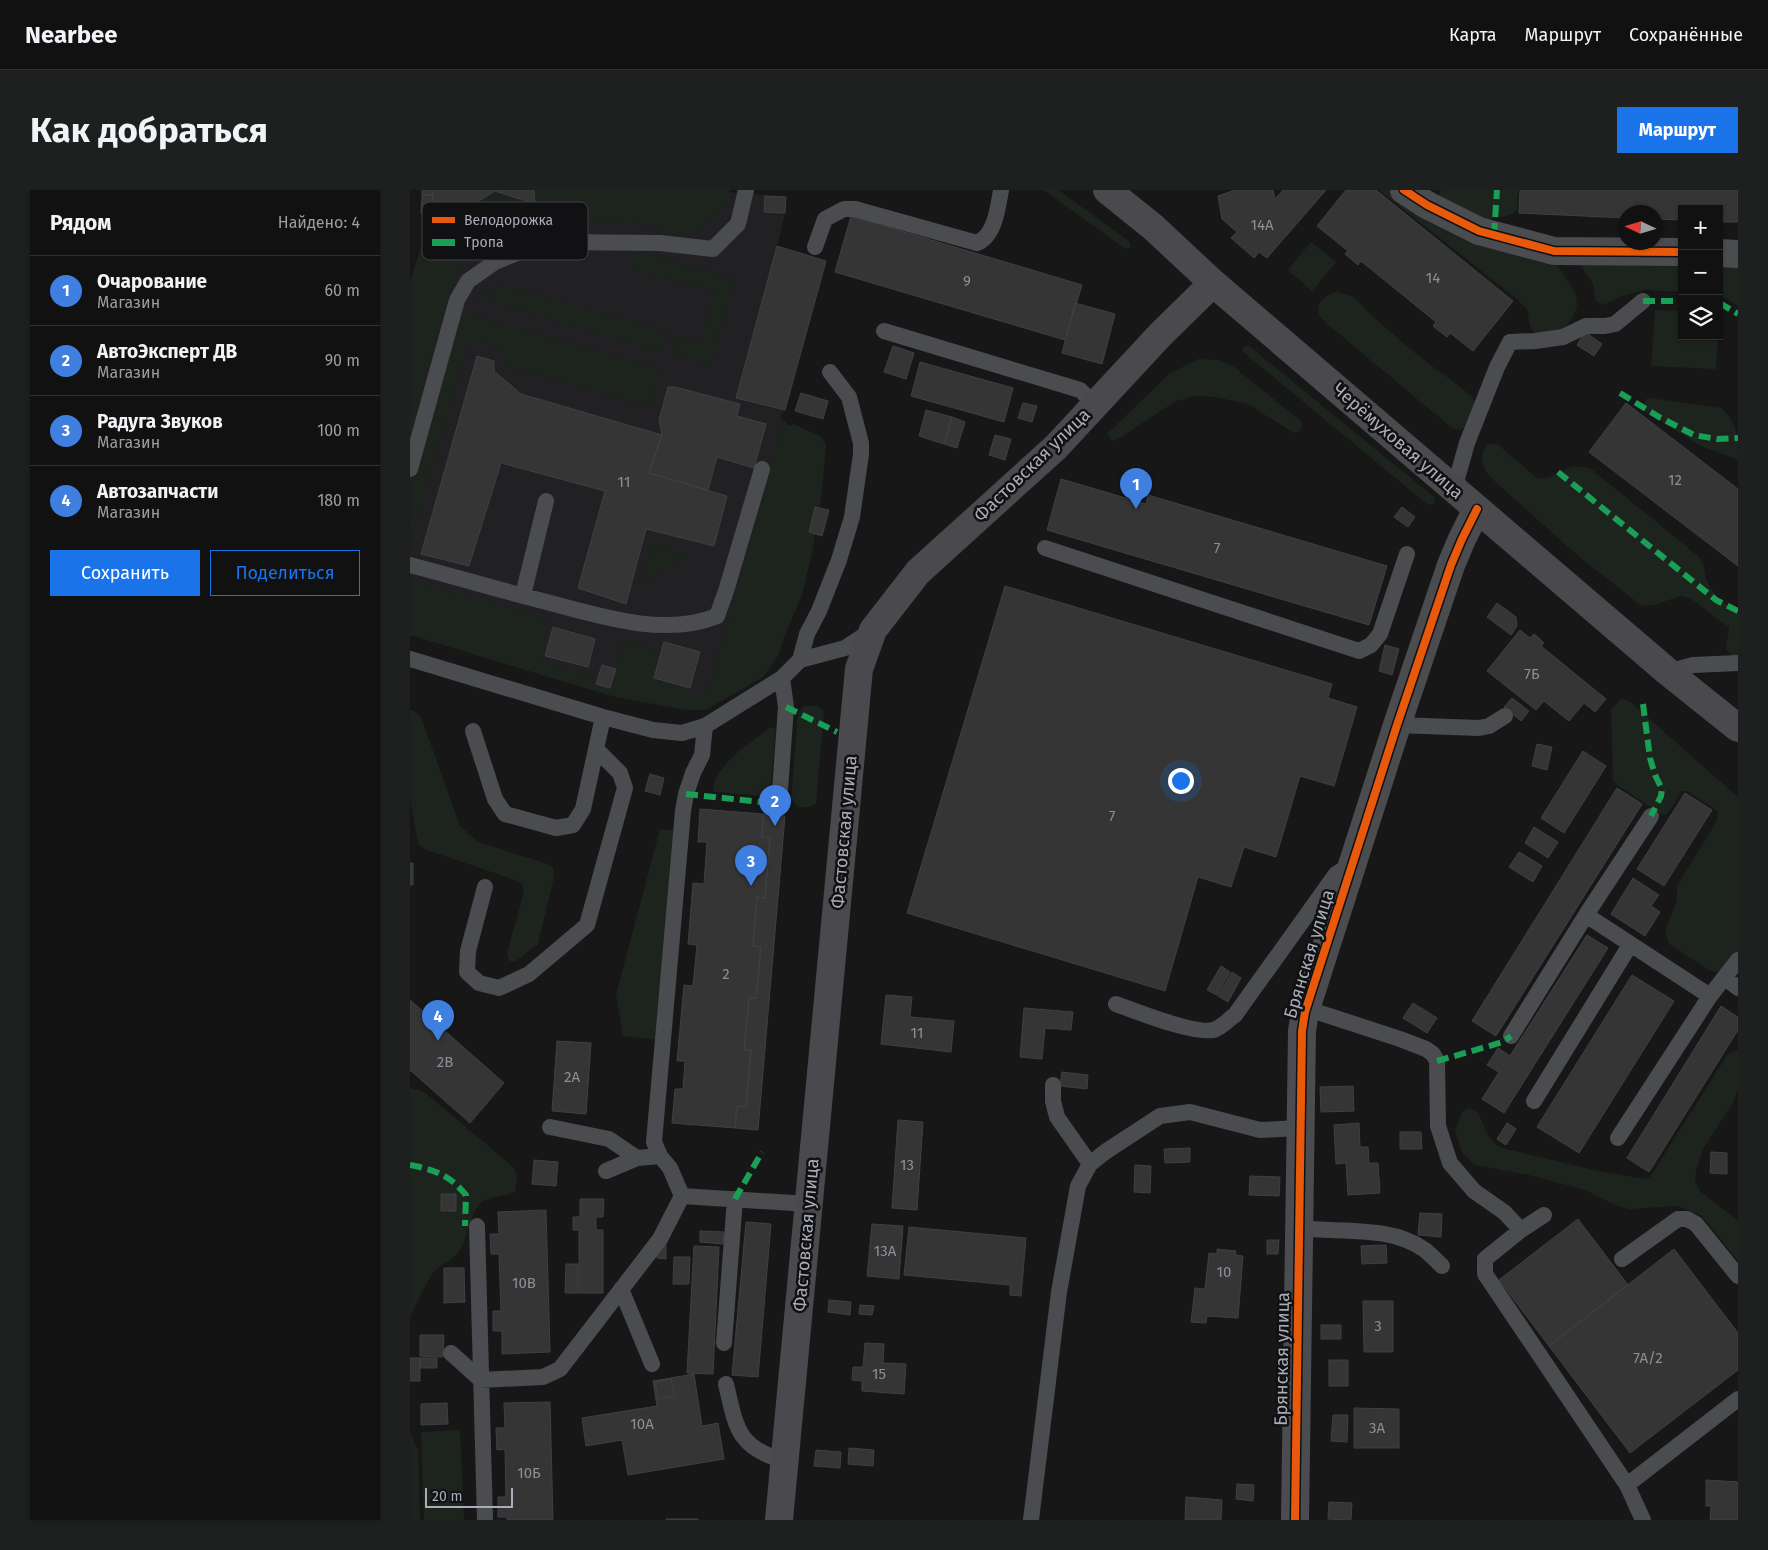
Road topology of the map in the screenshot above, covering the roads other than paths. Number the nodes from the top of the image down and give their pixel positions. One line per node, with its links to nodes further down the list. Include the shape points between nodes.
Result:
1 (746, 190): 5 (lane, via 738,224 713,249 660,243)
2 (1001, 190): 6 (lane, via 995,220 987,237 977,243 855,209 844,209 825,219)
3 (1107, 190): 11 (main road, Черёмуховая улица, via 1153,226)
4 (1404, 190): 7 (street, via 1427,206 1479,231 1554,251)
5 (588, 242)
6 (815, 247)
7 (1678, 252)
8 (1723, 253): 9 (street)
9 (1738, 254)
10 (500, 260): 16 (lane, via 468,281 458,300)
11 (1213, 283): 15 (main road, Фастовская улица); 18 (main road, Черёмуховая улица)
12 (1643, 301): 18 (lane, via 1615,324 1586,326 1563,337 1510,342 1466,442)
13 (884, 331): 15 (lane, via 1080,390)
14 (830, 372): 27 (lane, via 849,397 861,454 852,517)
15 (1094, 404): 25 (main road, Фастовская улица, via 1056,447 918,572)
16 (410, 469)
17 (762, 469): 24 (lane, via 717,616 703,622 673,625 621,621)
18 (1454, 489): 20 (main road, Черёмуховая улица)
19 (546, 501): 24 (lane)
20 (1477, 509): 29 (main road, Черёмуховая улица); 33 (street, Брянская улица, via 1451,565)
21 (1045, 548): 22 (lane, via 1359,651 1372,645 1380,634)
22 (1407, 554)
23 (410, 565): 24 (lane)
24 (523, 595)
25 (873, 630): 27 (lane, via 845,648); 62 (main road, Фастовская улица, via 859,668)
26 (410, 659): 32 (lane)
27 (800, 660): 30 (lane)
28 (1738, 663): 29 (lane, via 1693,665)
29 (1668, 672): 35 (main road, Черёмуховая улица)
30 (782, 678): 34 (lane); 38 (lane, via 786,707)
31 (1505, 716): 33 (lane, via 1479,728)
32 (603, 717): 34 (lane, via 654,730 682,733); 37 (lane)
33 (1397, 725): 40 (street, Брянская улица)
34 (705, 726): 56 (lane, via 702,755 693,773 683,811 654,1142)
35 (1738, 728)
36 (474, 731): 37 (lane, via 495,799 505,814 556,828 573,825 583,809)
37 (597, 750): 41 (lane, via 620,773 625,788 587,925 529,974 499,988 479,983 467,972 468,951)
38 (779, 804)
39 (1651, 816): 42 (lane)
40 (1352, 864): 48 (lane, via 1336,874 1235,1015 1216,1030 1205,1032 1186,1028); 49 (street, Брянская улица)
41 (485, 887)
42 (1586, 915): 43 (lane); 50 (lane)
43 (1630, 945): 47 (lane); 52 (lane)
44 (1738, 960): 45 (lane)
45 (1725, 978): 46 (lane); 47 (lane)
46 (1738, 988)
47 (1710, 996): 55 (lane)
48 (1116, 1004)
49 (1305, 1008): 54 (street, Брянская улица); 66 (lane, via 1400,1039 1433,1054 1437,1061 1438,1126 1450,1163 1474,1191 1504,1212)
50 (1511, 1036)
51 (1053, 1085): 58 (lane, via 1057,1117)
52 (1534, 1101)
53 (550, 1127): 57 (lane, via 609,1139)
54 (1300, 1128): 58 (lane, via 1260,1130 1190,1112 1160,1116); 65 (street, Брянская улица)
55 (1618, 1138)
56 (660, 1156): 57 (lane); 60 (lane, via 670,1168)
57 (637, 1158): 59 (lane)
58 (1090, 1164): 81 (lane, via 1078,1186 1064,1263)
59 (606, 1171)
60 (682, 1196): 61 (lane); 70 (lane, via 660,1239)
61 (735, 1199): 62 (lane); 71 (lane)
62 (809, 1204): 77 (main road, Фастовская улица)
63 (1544, 1215): 66 (lane)
64 (477, 1226): 74 (lane)
65 (1300, 1228): 68 (lane, via 1374,1232 1401,1239 1424,1250); 82 (street, Брянская улица)
66 (1521, 1230): 78 (lane, via 1485,1259 1485,1274)
67 (1622, 1259): 69 (lane, via 1678,1219 1687,1219 1696,1224)
68 (1442, 1266)
69 (1738, 1276)
70 (621, 1289): 73 (lane); 74 (lane, via 560,1369 543,1377)
71 (724, 1343)
72 (451, 1352): 74 (lane)
73 (652, 1364)
74 (481, 1380): 79 (lane)
75 (726, 1384): 77 (lane, via 736,1426 745,1440 768,1457)
76 (1738, 1399): 78 (lane)
77 (785, 1461): 80 (main road, Фастовская улица)
78 (1626, 1485): 83 (lane)
79 (485, 1520)
80 (779, 1520)
81 (1031, 1520)
82 (1294, 1520)
83 (1643, 1520)

